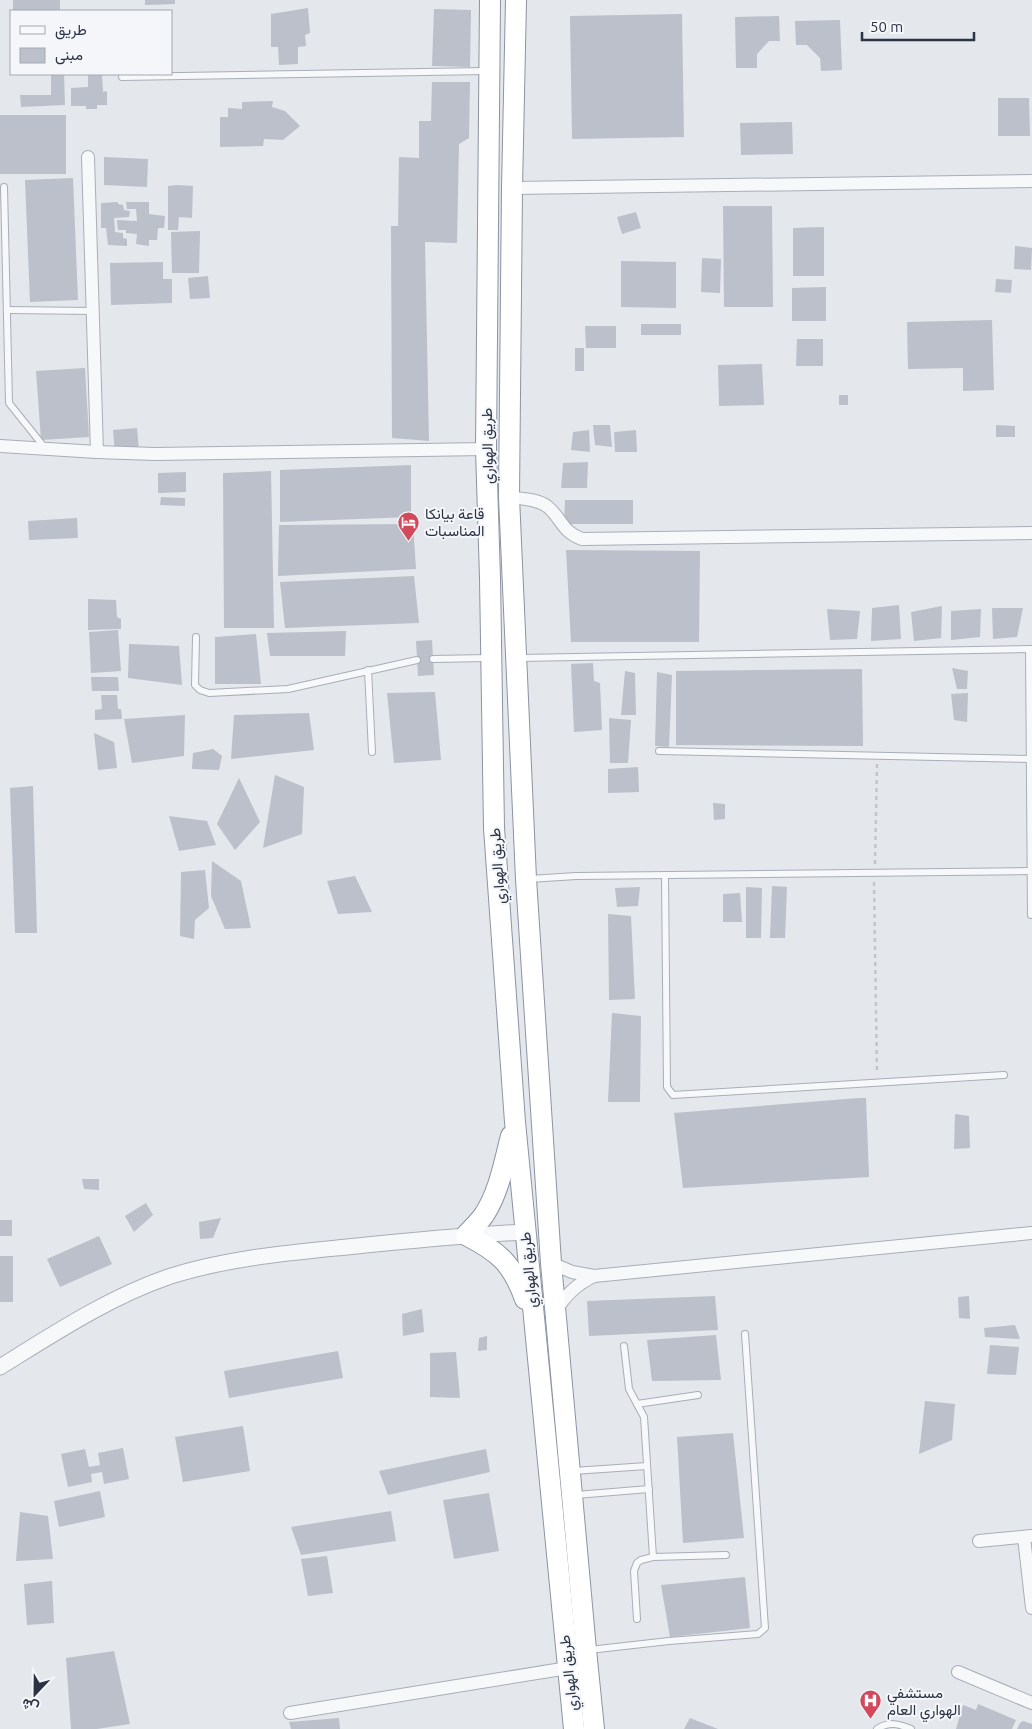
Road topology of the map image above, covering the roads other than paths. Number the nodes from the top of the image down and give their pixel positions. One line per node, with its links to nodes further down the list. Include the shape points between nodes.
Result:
1 (490, 0): 3 (highway, طريق الهواري)
2 (516, 0): 8 (highway, طريق الهواري)
3 (490, 71): 4 (lane); 13 (highway, طريق الهواري)
4 (122, 77)
5 (88, 157): 10 (street)
6 (1032, 181): 8 (street)
7 (4, 187): 9 (lane)
8 (512, 188): 15 (highway, طريق الهواري)
9 (7, 310): 10 (lane); 12 (lane, via 9,404)
10 (93, 310): 14 (street)
11 (0, 446): 12 (street)
12 (46, 449): 14 (street)
13 (486, 449): 14 (street); 18 (highway, طريق الهواري)
14 (97, 452)
15 (509, 497): 16 (street, via 547,506 567,532 582,539); 17 (highway, طريق الهواري)
16 (1032, 533)
17 (514, 577): 18 (highway); 22 (highway, طريق الهواري)
18 (490, 578): 21 (highway, طريق الهواري)
19 (196, 637): 25 (lane, via 195,685 209,694 288,688)
20 (1031, 649): 22 (lane); 28 (lane)
21 (491, 658): 23 (lane); 36 (highway, طريق الهواري, via 494,828)
22 (517, 658): 32 (highway, طريق الهواري)
23 (433, 659)
24 (417, 660): 25 (lane)
25 (368, 670): 27 (lane)
26 (659, 751): 28 (lane)
27 (372, 752)
28 (1030, 759): 29 (lane)
29 (1031, 854): 30 (lane)
30 (1031, 871): 31 (lane); 33 (lane)
31 (665, 875): 32 (lane); 35 (lane, via 667,1087 670,1093)
32 (526, 879): 40 (highway, طريق الهواري)
33 (1031, 883): 34 (lane)
34 (1031, 915)
35 (1004, 1075)
36 (515, 1122): 37 (highway, طريق الهواري); 39 (highway, via 495,1193 484,1216)
37 (525, 1232): 39 (street); 43 (highway, طريق الهواري)
38 (1032, 1233): 41 (street)
39 (466, 1236): 43 (highway, via 487,1246 508,1264); 46 (street, via 261,1256 200,1268 113,1300)
40 (551, 1263): 41 (street, via 572,1272); 42 (highway, طريق الهواري)
41 (594, 1276): 42 (street, via 572,1290)
42 (556, 1312): 50 (highway, طريق الهواري)
43 (533, 1320): 60 (highway, طريق الهواري)
44 (745, 1334): 59 (lane, via 765,1628 758,1634)
45 (624, 1346): 48 (lane, via 630,1390)
46 (0, 1367)
47 (698, 1395): 48 (lane)
48 (638, 1404): 49 (lane, via 644,1417)
49 (647, 1466): 50 (lane); 51 (lane)
50 (570, 1471): 52 (highway, طريق الهواري)
51 (649, 1490): 52 (lane); 56 (lane)
52 (572, 1495): 59 (highway, طريق الهواري)
53 (1028, 1537): 54 (street); 57 (street)
54 (979, 1541)
55 (726, 1555): 56 (lane)
56 (654, 1557): 58 (lane, via 641,1560 635,1567)
57 (1032, 1608)
58 (637, 1619)
59 (586, 1650): 65 (highway, طريق الهواري)
60 (568, 1668): 63 (street); 64 (highway, طريق الهواري)
61 (958, 1672): 62 (street)
62 (1032, 1703)
63 (290, 1713)
64 (574, 1729)
65 (594, 1729)
66 (878, 1729): 67 (lane, via 896,1723)
67 (912, 1729)

